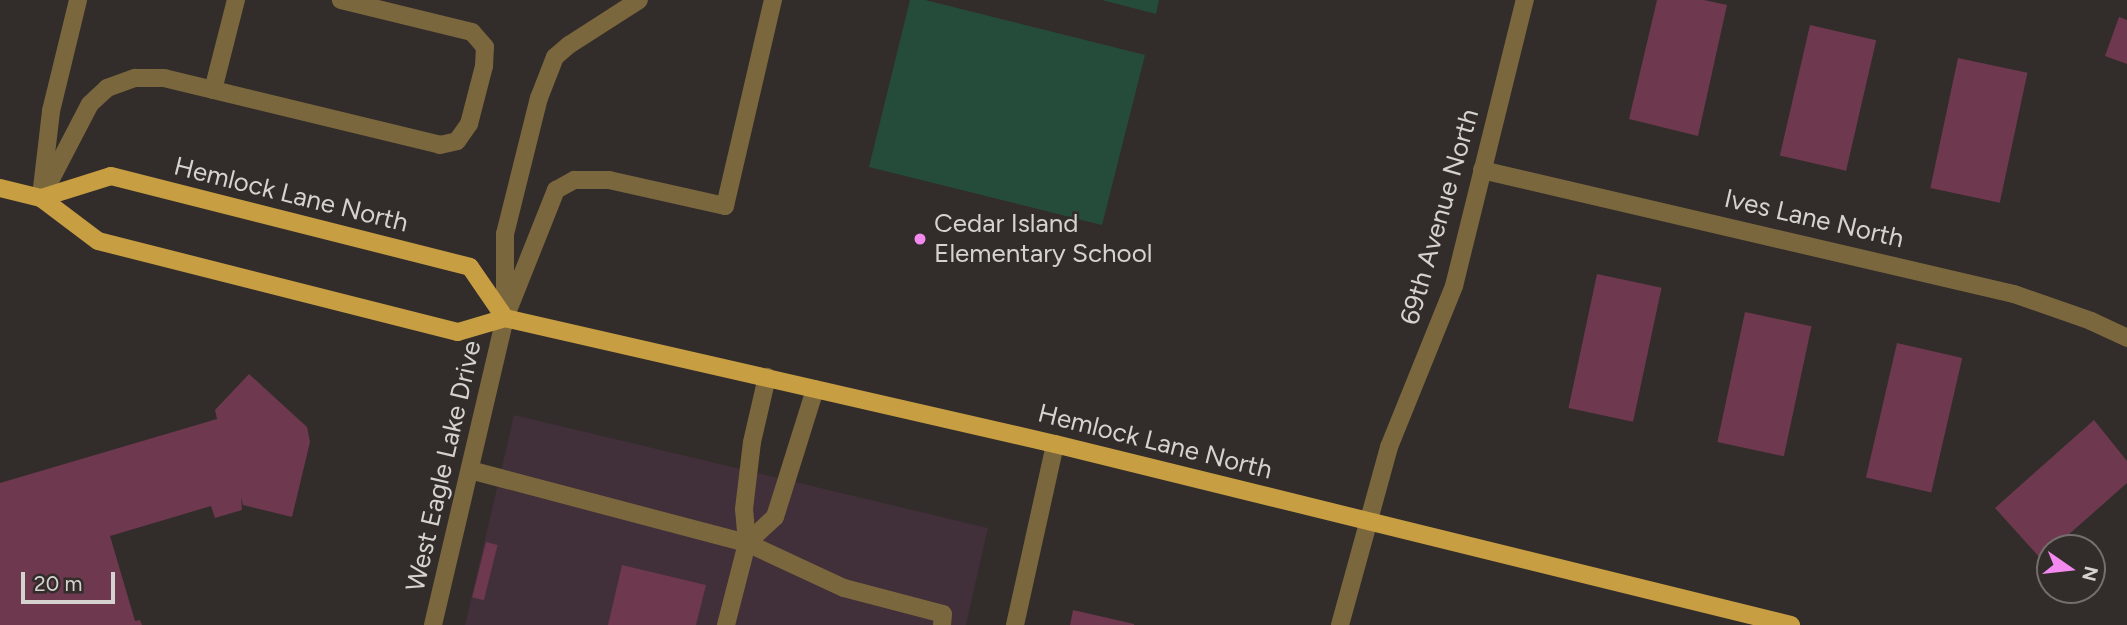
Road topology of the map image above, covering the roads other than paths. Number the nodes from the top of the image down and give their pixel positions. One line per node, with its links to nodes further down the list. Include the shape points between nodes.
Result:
1 (78, 0): 10 (street, via 51,111)
2 (236, 0): 7 (street)
3 (341, 0): 7 (street, via 472,32 485,47 469,124 457,141 440,145)
4 (639, 0): 11 (street, via 555,57 539,98 505,234)
5 (773, 0): 11 (street, via 725,206 609,180 575,180 556,190 547,207)
6 (1525, 0): 8 (street, 69th Avenue North)
7 (213, 90): 10 (street, via 148,78 120,81 107,88 90,104)
8 (1482, 170): 12 (street, Ives Lane North, via 2014,294); 17 (street, 69th Avenue North, via 1448,306 1398,420)
9 (0, 188): 10 (main road, Hemlock Lane North)
10 (41, 198): 11 (main road, Hemlock Lane North, via 99,241 458,332); 11 (main road, Hemlock Lane North, via 111,176 470,267)
11 (505, 318): 13 (main road, Hemlock Lane North); 16 (street, West Eagle Lake Drive)
12 (2127, 338)
13 (767, 377): 14 (main road, Hemlock Lane North); 18 (street, via 752,442 744,509)
14 (815, 389): 15 (main road, Hemlock Lane North); 18 (street, via 775,517)
15 (1055, 444): 17 (main road, Hemlock Lane North); 22 (street)
16 (470, 470): 18 (street); 19 (street, West Eagle Lake Drive)
17 (1366, 522): 23 (street, 69th Avenue North); 24 (main road, Hemlock Lane North)
18 (747, 543): 20 (street); 21 (street, via 844,588 943,614)
19 (433, 625)
20 (726, 625)
21 (942, 625)
22 (1015, 625)
23 (1340, 625)
24 (1791, 625)

